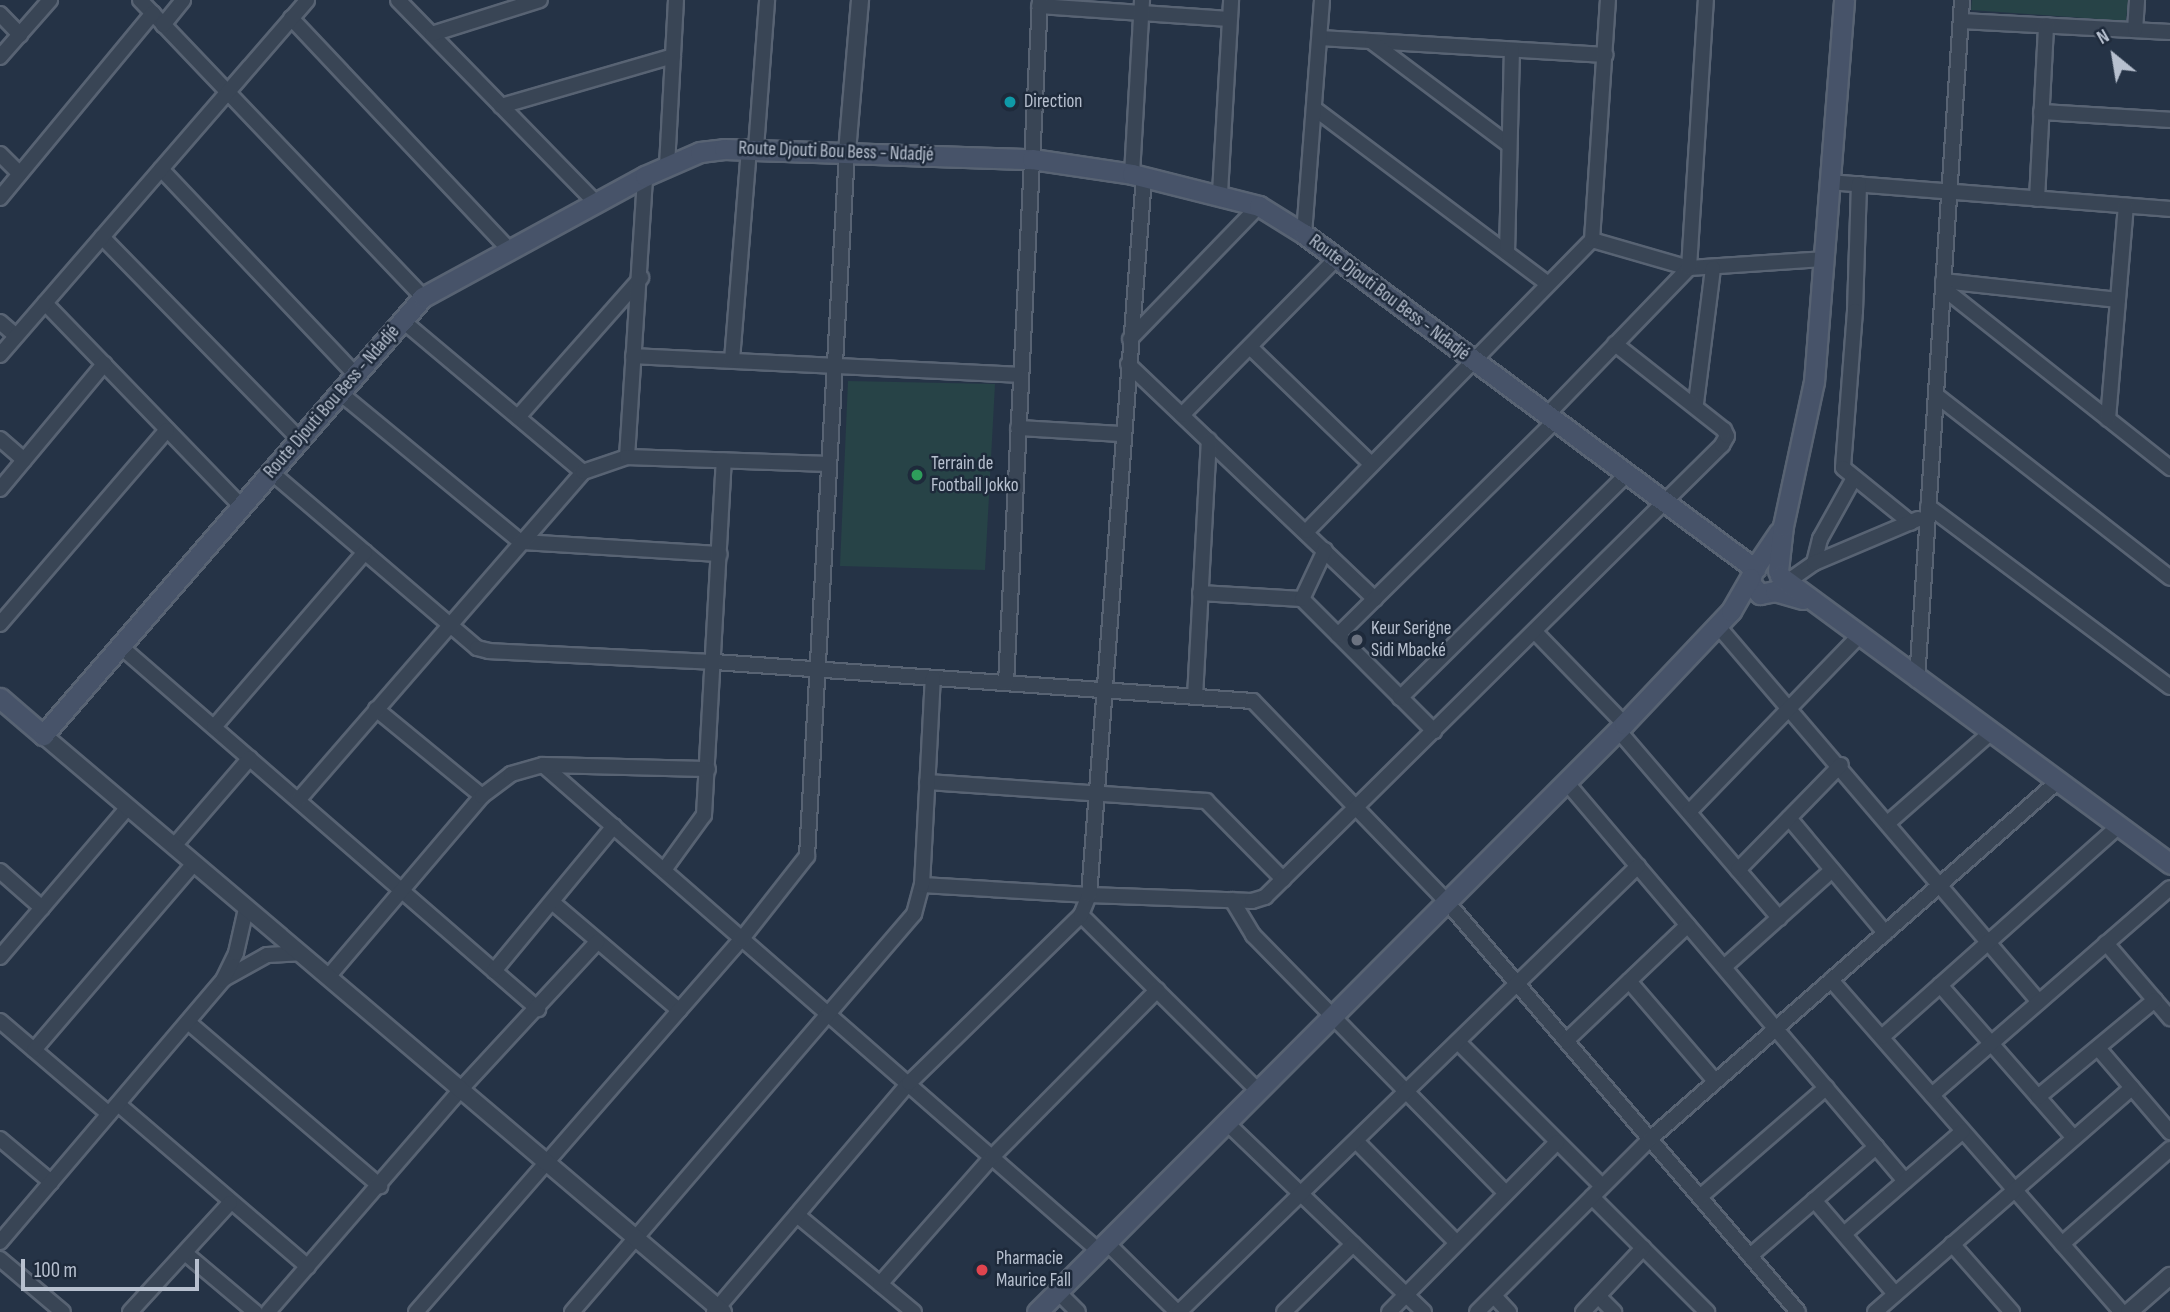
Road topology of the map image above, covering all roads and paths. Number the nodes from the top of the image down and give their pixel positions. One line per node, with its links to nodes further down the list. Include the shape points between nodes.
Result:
1 (50, 0): 29 (street)
2 (140, 0): 19 (street)
3 (183, 0): 24 (street)
4 (307, 0): 21 (street)
5 (398, 0): 28 (street)
6 (540, 0): 28 (street)
7 (676, 0): 34 (street)
8 (767, 0): 42 (street)
9 (860, 0): 43 (street)
10 (1231, 0): 22 (street)
11 (1322, 0): 30 (street)
12 (1608, 0): 33 (street)
13 (1706, 0): 68 (street)
14 (1844, 0): 51 (main road)
15 (1962, 0): 23 (street)
16 (2137, 0): 26 (street)
17 (1040, 3): 18 (street); 45 (street)
18 (1142, 7): 22 (street); 50 (street)
19 (153, 13): 24 (street); 48 (street)
20 (0, 14): 29 (street)
21 (291, 18): 36 (street); 64 (street)
22 (1230, 19): 54 (street)
23 (1961, 21): 25 (street); 53 (street)
24 (163, 25): 36 (street)
25 (2046, 25): 26 (street); 39 (street)
26 (2135, 30): 27 (street)
27 (2170, 32)
28 (432, 34): 37 (street)
29 (20, 35): 35 (street)
30 (1320, 38): 31 (street); 38 (street)
31 (1371, 41): 32 (street); 41 (street)
32 (1512, 50): 33 (street); 41 (street)
33 (1605, 55): 63 (street)
34 (673, 56): 37 (street); 46 (street)
35 (0, 57)
36 (228, 92): 47 (street); 73 (street)
37 (501, 106): 57 (street)
38 (1315, 109): 61 (street); 65 (street)
39 (2041, 113): 40 (street); 56 (street)
40 (2170, 120)
41 (1508, 144): 65 (street)
42 (753, 148): 43 (main road, Route Djouti Bou Bess - Ndadjé); 46 (main road, Route Djouti Bou Bess - Ndadjé, via 700,152); 84 (street)
43 (847, 152): 45 (main road, Route Djouti Bou Bess - Ndadjé); 88 (street)
44 (0, 154): 48 (street)
45 (1032, 159): 50 (main road, Route Djouti Bou Bess - Ndadjé); 90 (street)
46 (667, 166): 49 (main road, Route Djouti Bou Bess - Ndadjé)
47 (161, 169): 62 (street); 89 (street)
48 (20, 174): 55 (street)
49 (645, 176): 57 (main road, Route Djouti Bou Bess - Ndadjé); 70 (street)
50 (1138, 176): 54 (main road, Route Djouti Bou Bess - Ndadjé); 79 (street)
51 (1829, 182): 52 (street); 67 (main road)
52 (1859, 184): 53 (street); 113 (street, via 1856,312 1842,464)
53 (1949, 191): 56 (street); 72 (street)
54 (1220, 193): 58 (main road, Route Djouti Bou Bess - Ndadjé)
55 (0, 198)
56 (2037, 198): 59 (street)
57 (595, 202): 64 (main road, Route Djouti Bou Bess - Ndadjé)
58 (1259, 206): 61 (main road, Route Djouti Bou Bess - Ndadjé); 79 (street)
59 (2126, 206): 60 (street); 74 (street)
60 (2170, 209)
61 (1304, 234): 66 (main road, Route Djouti Bou Bess - Ndadjé)
62 (102, 237): 75 (street); 102 (street)
63 (1592, 240): 68 (street); 71 (street)
64 (508, 248): 73 (main road, Route Djouti Bou Bess - Ndadjé)
65 (1507, 253): 71 (street)
66 (1336, 258): 81 (street); 85 (main road, Route Djouti Bou Bess - Ndadjé)
67 (1824, 259): 69 (street); 125 (main road, via 1814,382)
68 (1689, 268): 69 (street); 80 (street)
69 (1713, 268): 93 (street)
70 (641, 278): 83 (street); 95 (street)
71 (1547, 283): 85 (street)
72 (1943, 285): 74 (street); 92 (street); 97 (street)
73 (423, 297): 76 (main road, Route Djouti Bou Bess - Ndadjé)
74 (2118, 300): 97 (street)
75 (45, 303): 78 (street); 86 (street)
76 (404, 321): 89 (main road, Route Djouti Bou Bess - Ndadjé); 95 (street)
77 (0, 322): 78 (street)
78 (16, 336): 82 (street)
79 (1130, 339): 87 (street)
80 (1615, 344): 93 (street); 96 (street)
81 (1250, 347): 94 (street); 108 (street)
82 (0, 355)
83 (633, 356): 84 (street); 104 (street)
84 (732, 360): 88 (street)
85 (1472, 360): 96 (main road, Route Djouti Bou Bess - Ndadjé); 108 (street)
86 (104, 364): 99 (street); 105 (street)
87 (1128, 364): 94 (street); 100 (street)
88 (835, 366): 90 (street); 107 (street)
89 (356, 375): 91 (main road, Route Djouti Bou Bess - Ndadjé)
90 (1021, 375): 98 (street)
91 (340, 393): 102 (main road, Route Djouti Bou Bess - Ndadjé); 120 (street)
92 (1936, 395): 117 (street); 126 (street)
93 (1696, 403): 115 (street, via 1727,436)
94 (1182, 415): 103 (street)
95 (518, 417): 111 (street)
96 (1550, 419): 112 (main road, Route Djouti Bou Bess - Ndadjé); 129 (street)
97 (2108, 419): 109 (street)
98 (1018, 428): 100 (street); 141 (street)
99 (167, 430): 116 (street); 131 (street)
100 (1122, 434): 143 (street)
101 (0, 439): 105 (street)
102 (300, 440): 110 (main road, Route Djouti Bou Bess - Ndadjé)
103 (1209, 440): 119 (street); 127 (street)
104 (627, 457): 106 (street); 111 (street)
105 (24, 460): 114 (street)
106 (724, 461): 107 (street); 123 (street)
107 (829, 464): 138 (street)
108 (1371, 464): 119 (street)
109 (2170, 468)
110 (271, 472): 116 (main road, Route Djouti Bou Bess - Ndadjé); 122 (street)
111 (583, 472): 120 (street)
112 (1625, 476): 115 (main road, Route Djouti Bou Bess - Ndadjé); 146 (street)
113 (1854, 478): 118 (street); 124 (street, via 1820,539)
114 (0, 489)
115 (1664, 505): 125 (main road, Route Djouti Bou Bess - Ndadjé); 133 (street)
116 (241, 506): 136 (main road, Route Djouti Bou Bess - Ndadjé)
117 (1928, 510): 118 (street); 140 (street); 142 (street)
118 (1911, 523): 124 (street)
119 (1307, 531): 121 (street)
120 (521, 541): 123 (street); 132 (street)
121 (1325, 550): 128 (street); 129 (street)
122 (365, 552): 132 (street); 149 (street)
123 (720, 554): 137 (street)
124 (1814, 564): 125 (street)
125 (1768, 578): 130 (main road); 135 (main road, Route Djouti Bou Bess - Ndadjé)
126 (2170, 578)
127 (1200, 593): 128 (street); 144 (street)
128 (1302, 599): 134 (street)
129 (1375, 599): 134 (street)
130 (1724, 619): 147 (street); 150 (main road)
131 (0, 624)
132 (450, 624): 137 (street, via 477,648 489,651); 148 (street)
133 (1535, 632): 150 (street); 151 (street)
134 (1338, 635): 146 (street)
135 (1860, 635): 140 (main road, Route Djouti Bou Bess - Ndadjé); 147 (street)
136 (120, 646): 149 (street); 153 (main road, Route Djouti Bou Bess - Ndadjé)
137 (715, 662): 138 (street); 157 (street)
138 (817, 670): 139 (street); 194 (street, via 807,856)
139 (933, 678): 141 (street); 158 (street)
140 (1917, 680): 152 (main road, Route Djouti Bou Bess - Ndadjé)
141 (1006, 683): 143 (street)
142 (2170, 687)
143 (1106, 690): 144 (street); 161 (street)
144 (1195, 697): 165 (street, via 1253,701)
145 (0, 698): 153 (main road)
146 (1400, 698): 151 (street)
147 (1790, 705): 156 (street); 166 (street)
148 (376, 709): 162 (street); 163 (street)
149 (214, 727): 154 (street)
150 (1621, 727): 159 (main road); 166 (street)
151 (1434, 731): 165 (street)
152 (1989, 734): 160 (main road, Route Djouti Bou Bess - Ndadjé); 168 (street)
153 (43, 735): 164 (street)
154 (250, 758): 163 (street); 171 (street)
155 (543, 765): 157 (street); 162 (street, via 511,774); 169 (street)
156 (1841, 765): 167 (street); 168 (street)
157 (708, 769): 175 (street, via 701,824)
158 (927, 782): 161 (street); 181 (street)
159 (1567, 783): 174 (street); 187 (main road)
160 (2056, 783): 170 (main road, Route Djouti Bou Bess - Ndadjé); 180 (street)
161 (1099, 795): 179 (street, via 1206,801); 184 (street)
162 (482, 796): 183 (street)
163 (299, 799): 183 (street)
164 (128, 807): 171 (street); 188 (street)
165 (1357, 807): 179 (street); 187 (street)
166 (1689, 812): 176 (street)
167 (1789, 818): 176 (street); 177 (street)
168 (1889, 822): 180 (street)
169 (614, 826): 175 (street); 186 (street)
170 (2118, 827): 173 (main road, Route Djouti Bou Bess - Ndadjé); 196 (street)
171 (174, 846): 172 (street)
172 (194, 863): 189 (street); 224 (street)
173 (2170, 864)
174 (1638, 866): 192 (street); 206 (street)
175 (664, 870): 194 (street)
176 (1738, 870): 191 (street)
177 (1832, 870): 191 (street); 193 (street)
178 (0, 872): 188 (street)
179 (1283, 879): 185 (street, via 1258,901)
180 (1941, 884): 193 (street); 196 (street)
181 (922, 885): 184 (street); 213 (street, via 907,926)
182 (2170, 888): 197 (street)
183 (401, 890): 201 (street); 202 (street)
184 (1089, 895): 185 (street); 190 (street)
185 (1232, 900): 214 (street, via 1245,927)
186 (552, 902): 195 (street); 201 (street)
187 (1448, 903): 206 (street); 214 (main road)
188 (42, 908): 199 (street)
189 (246, 909): 198 (street); 203 (street, via 236,953)
190 (1081, 915): 208 (street); 226 (street)
191 (1779, 918): 200 (street)
192 (1688, 925): 200 (street); 205 (street)
193 (1885, 933): 204 (street)
194 (741, 940): 212 (street); 213 (street)
195 (597, 942): 211 (street); 212 (street)
196 (1989, 942): 207 (street); 210 (street)
197 (2106, 943): 209 (street); 210 (street)
198 (300, 953): 202 (street); 203 (street, via 267,955)
199 (0, 957)
200 (1724, 967): 218 (street)
201 (495, 971): 211 (street)
202 (328, 977): 229 (street)
203 (223, 980): 217 (street)
204 (1832, 980): 218 (street); 219 (street)
205 (1629, 981): 220 (street); 225 (street)
206 (1517, 984): 220 (street); 221 (street)
207 (1940, 985): 219 (street); 222 (street)
208 (1157, 990): 231 (street); 245 (street)
209 (2155, 1000): 215 (street); 223 (street)
210 (2039, 1002): 222 (street)
211 (538, 1009): 229 (street)
212 (679, 1010): 246 (street)
213 (830, 1014): 226 (street); 259 (street)
214 (1334, 1017): 230 (street); 231 (main road)
215 (2170, 1018)
216 (0, 1021): 224 (street)
217 (188, 1022): 234 (street); 249 (street)
218 (1776, 1029): 225 (street); 227 (street)
219 (1882, 1037): 232 (street)
220 (1566, 1041): 240 (street)
221 (1458, 1042): 230 (street); 242 (street)
222 (1991, 1043): 232 (street); 233 (street)
223 (2098, 1048): 228 (street); 233 (street)
224 (34, 1050): 234 (street)
225 (1715, 1081): 240 (street)
226 (909, 1083): 245 (street); 257 (street)
227 (1826, 1088): 243 (street); 254 (street)
228 (2132, 1088): 237 (street); 238 (street)
229 (460, 1090): 246 (street); 249 (street)
230 (1406, 1091): 241 (street); 252 (street)
231 (1258, 1092): 235 (main road)
232 (1932, 1095): 236 (street)
233 (2038, 1097): 238 (street)
234 (114, 1109): 248 (street); 256 (street)
235 (1227, 1123): 253 (street); 265 (main road)
236 (1963, 1131): 247 (street); 250 (street)
237 (2170, 1132)
238 (2074, 1138): 250 (street)
239 (0, 1139): 248 (street)
240 (1650, 1139): 251 (street); 254 (street)
241 (1356, 1141): 253 (street); 261 (street)
242 (1557, 1142): 251 (street); 252 (street)
243 (1876, 1147): 247 (street); 255 (street)
244 (2170, 1149): 264 (street)
245 (992, 1157): 265 (street); 272 (street)
246 (547, 1162): 259 (street); 284 (street)
247 (1905, 1181): 258 (street)
248 (51, 1182): 260 (street)
249 (380, 1186): 270 (street)
250 (2015, 1190): 263 (street); 264 (street)
251 (1597, 1191): 266 (street); 277 (street)
252 (1506, 1193): 261 (street)
253 (1301, 1194): 262 (street); 289 (street)
254 (1700, 1197): 268 (street)
255 (1814, 1200): 258 (street); 268 (street)
256 (230, 1203): 267 (street); 270 (street)
257 (797, 1215): 272 (street); 279 (street)
258 (1844, 1234): 275 (street)
259 (635, 1237): 279 (street); 285 (street)
260 (0, 1242)
261 (1456, 1242): 274 (street)
262 (1353, 1244): 274 (street); 290 (street)
263 (1952, 1244): 275 (street); 278 (street)
264 (2062, 1244): 300 (street)
265 (1103, 1247): 273 (main road); 289 (street)
266 (1643, 1248): 276 (street); 297 (street)
267 (185, 1253): 281 (street); 282 (street)
268 (1750, 1256): 298 (street)
269 (0, 1259): 280 (street)
270 (308, 1267): 283 (street)
271 (2170, 1276): 301 (street)
272 (880, 1284): 286 (street)
273 (1058, 1292): 287 (main road); 288 (street)
274 (1405, 1294): 291 (street); 292 (street)
275 (1895, 1294): 299 (street)
276 (1598, 1296): 295 (street); 296 (street)
277 (1493, 1297): 293 (street); 294 (street)
278 (2002, 1309)
279 (718, 1310)
280 (63, 1312)
281 (130, 1312)
282 (255, 1312)
283 (268, 1312)
284 (416, 1312)
285 (572, 1312)
286 (914, 1312)
287 (1037, 1312)
288 (1078, 1312)
289 (1178, 1312)
290 (1283, 1312)
291 (1389, 1312)
292 (1424, 1312)
293 (1477, 1312)
294 (1509, 1312)
295 (1583, 1312)
296 (1614, 1312)
297 (1707, 1312)
298 (1798, 1312)
299 (1875, 1312)
300 (2122, 1312)
301 (2129, 1312)

